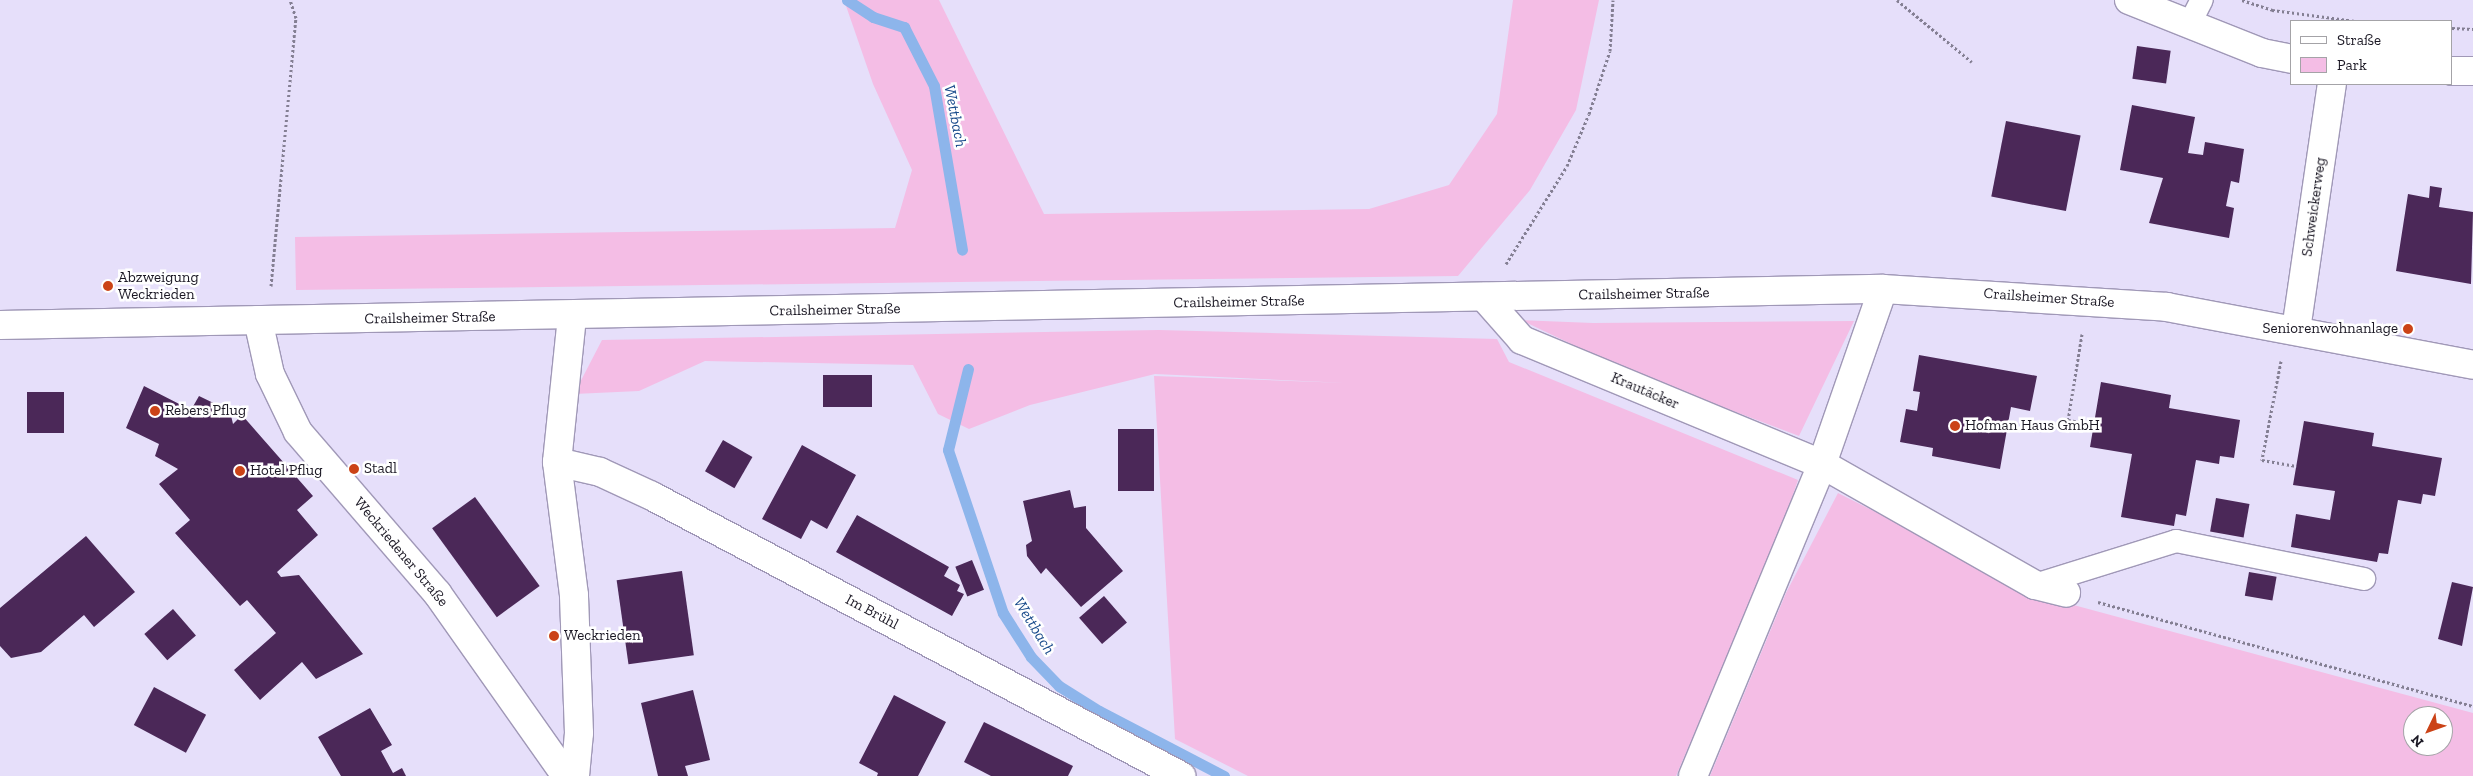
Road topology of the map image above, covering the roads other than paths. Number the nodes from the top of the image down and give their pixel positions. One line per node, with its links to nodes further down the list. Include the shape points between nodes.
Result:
1 (2128, 0): 3 (street)
2 (2202, 0): 3 (lane)
3 (2189, 25): 4 (street)
4 (2290, 58)
5 (2453, 71): 6 (street)
6 (2473, 71)
7 (2332, 85): 13 (street, Schweickerweg)
8 (1883, 289): 9 (street, Crailsheimer Straße); 13 (street, Crailsheimer Straße, via 2168,308); 16 (street)
9 (1484, 297): 10 (street, Crailsheimer Straße); 16 (street, Krautäcker, via 1522,340)
10 (572, 316): 11 (street, Crailsheimer Straße); 15 (street)
11 (258, 320): 12 (street, Crailsheimer Straße); 20 (street, Weckriedener Straße, via 270,374 298,432 437,593)
12 (0, 324)
13 (2292, 329): 14 (street, Crailsheimer Straße)
14 (2473, 365)
15 (557, 462): 21 (street, via 574,595 579,733); 22 (street, Im Brühl, via 600,472 652,496)
16 (1822, 464): 18 (street, Krautäcker); 23 (street)
17 (2364, 579): 18 (lane, via 2176,541)
18 (2035, 585): 19 (street, Krautäcker)
19 (2066, 593)
20 (566, 776)
21 (576, 776)
22 (1181, 776)
23 (1693, 776)

